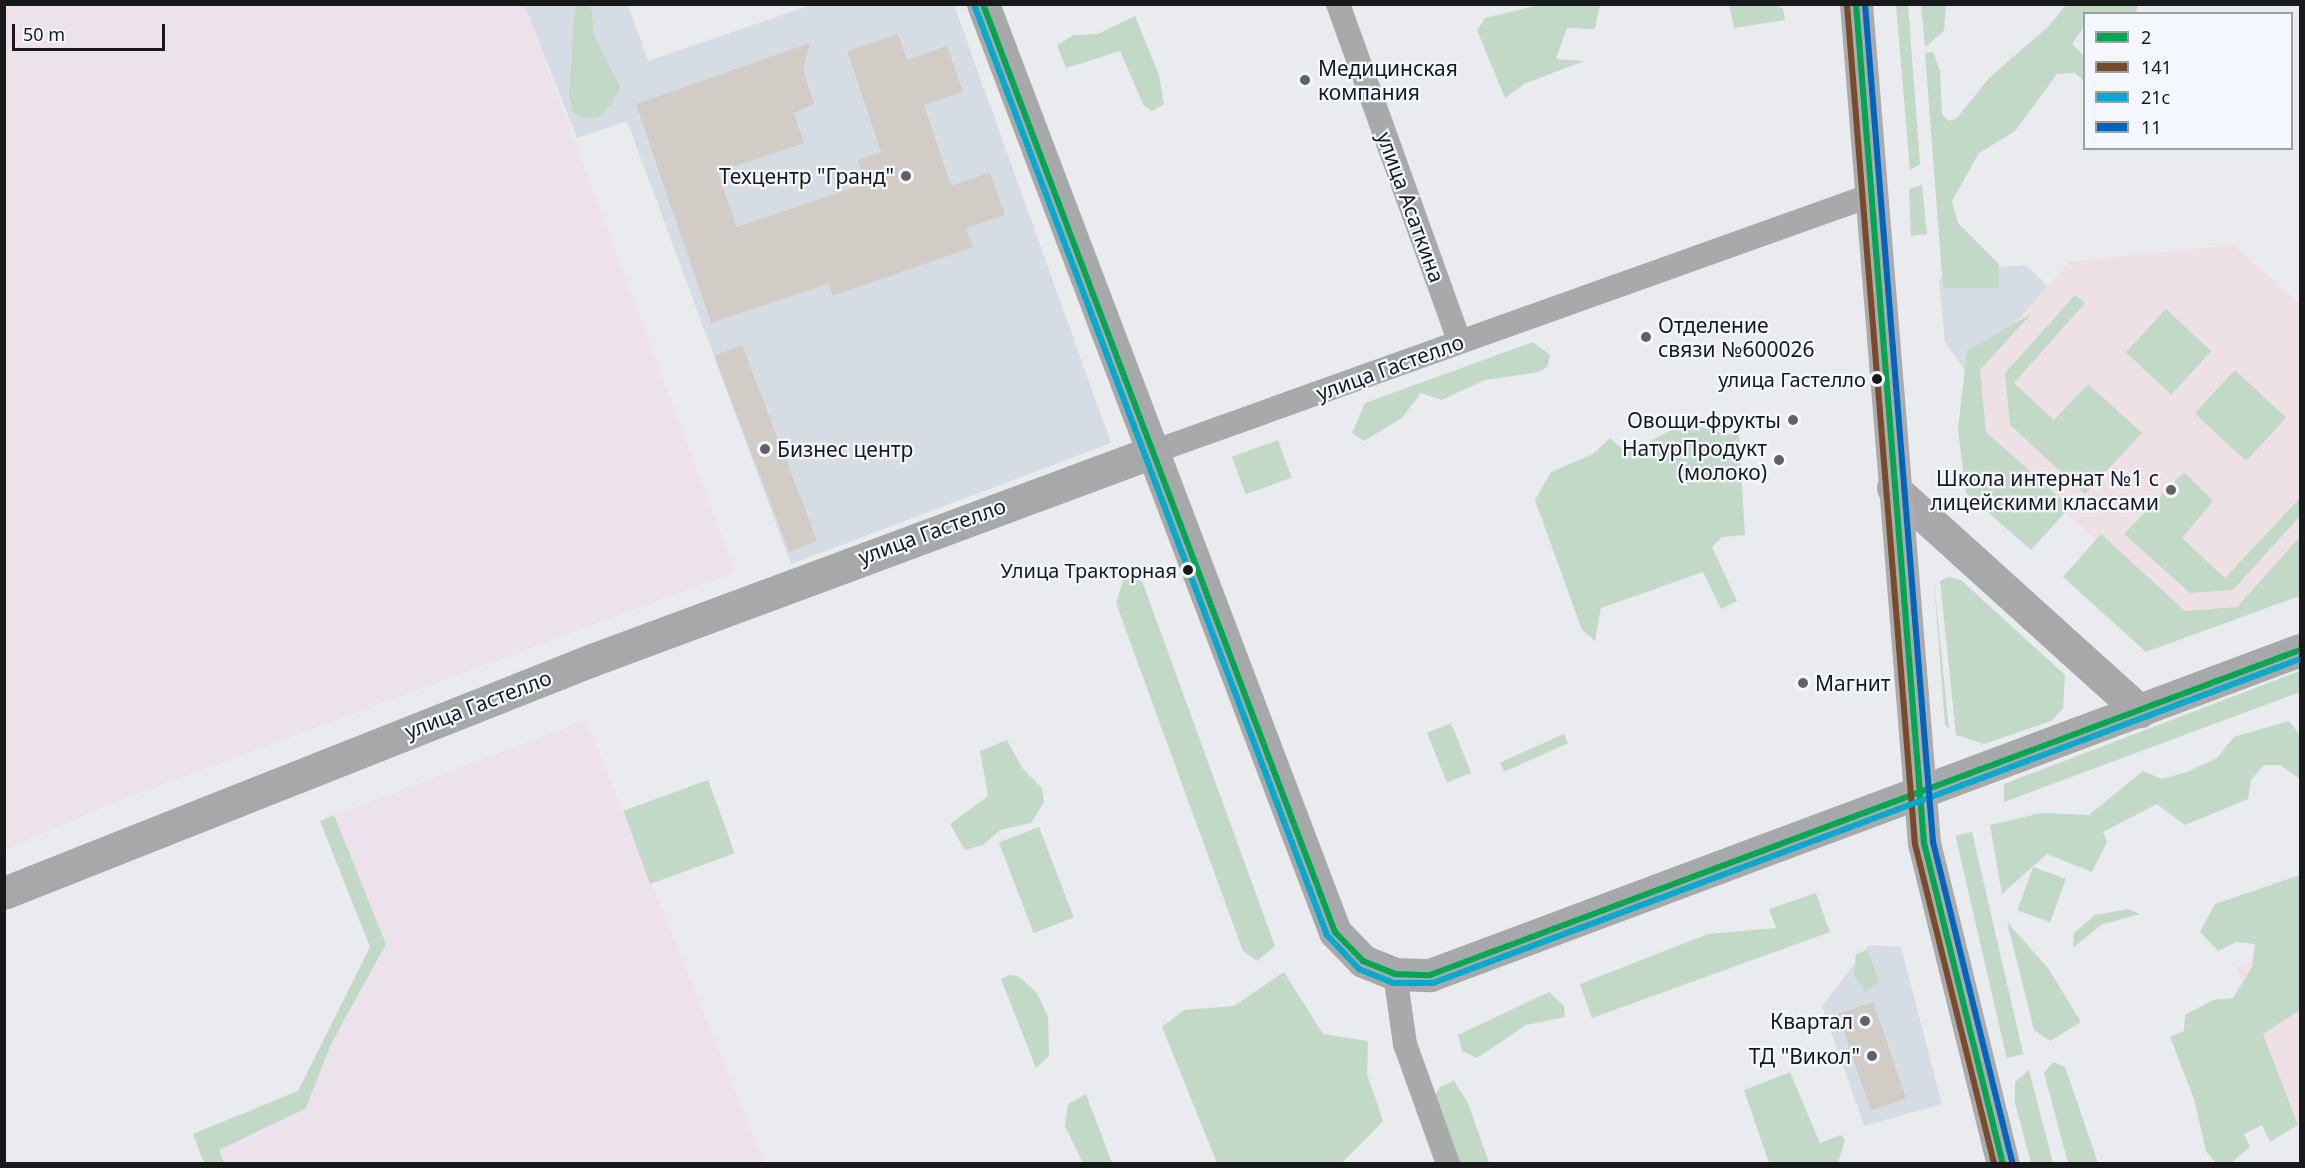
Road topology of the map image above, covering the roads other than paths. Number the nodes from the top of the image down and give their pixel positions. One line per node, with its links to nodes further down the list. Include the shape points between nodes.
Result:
1 (983, 4): 6 (main road)
2 (1338, 4): 5 (street, улица Асаткина)
3 (1856, 4): 4 (main road)
4 (1869, 196): 5 (street, улица Гастелло); 7 (main road)
5 (1459, 341): 6 (street, улица Гастелло)
6 (1150, 453): 11 (main road, улица Гастелло, via 581,664); 12 (main road, via 1335,932 1363,961)
7 (1893, 488): 9 (main road); 10 (main road)
8 (2301, 650): 9 (main road)
9 (2140, 711): 10 (main road)
10 (1921, 793): 12 (main road, via 1430,975); 14 (main road, via 1924,843)
11 (4, 893)
12 (1395, 974): 13 (street, via 1405,1044)
13 (1448, 1164)
14 (2003, 1164)

